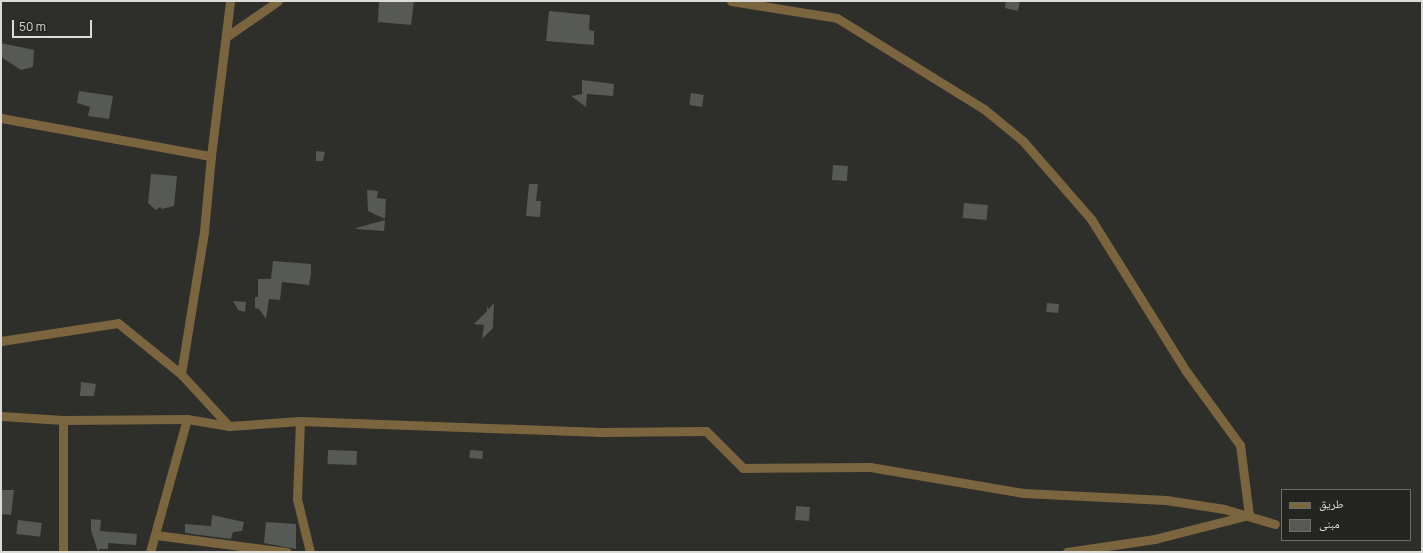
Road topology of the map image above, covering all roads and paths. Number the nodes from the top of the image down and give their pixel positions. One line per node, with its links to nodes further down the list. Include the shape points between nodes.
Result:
1 (230, 1): 4 (street)
2 (278, 1): 4 (street)
3 (731, 1): 14 (street, via 836,18 984,109 1023,141 1091,219 1186,371 1240,445)
4 (226, 37): 6 (street)
5 (1, 118): 6 (street)
6 (210, 156): 8 (street, via 204,232)
7 (1, 341): 8 (street, via 118,323)
8 (181, 374): 13 (street)
9 (1, 416): 11 (street)
10 (187, 419): 11 (street); 13 (street); 16 (street)
11 (63, 420): 17 (street)
12 (300, 421): 13 (street); 14 (street, via 601,432 706,432 744,468 870,467 1023,493 1166,500); 20 (street, via 296,499)
13 (230, 426)
14 (1249, 515): 15 (street); 21 (street, via 1154,539)
15 (1275, 524)
16 (156, 535): 18 (street); 19 (street)
17 (63, 552)
18 (150, 552)
19 (287, 552)
20 (310, 552)
21 (1067, 552)

